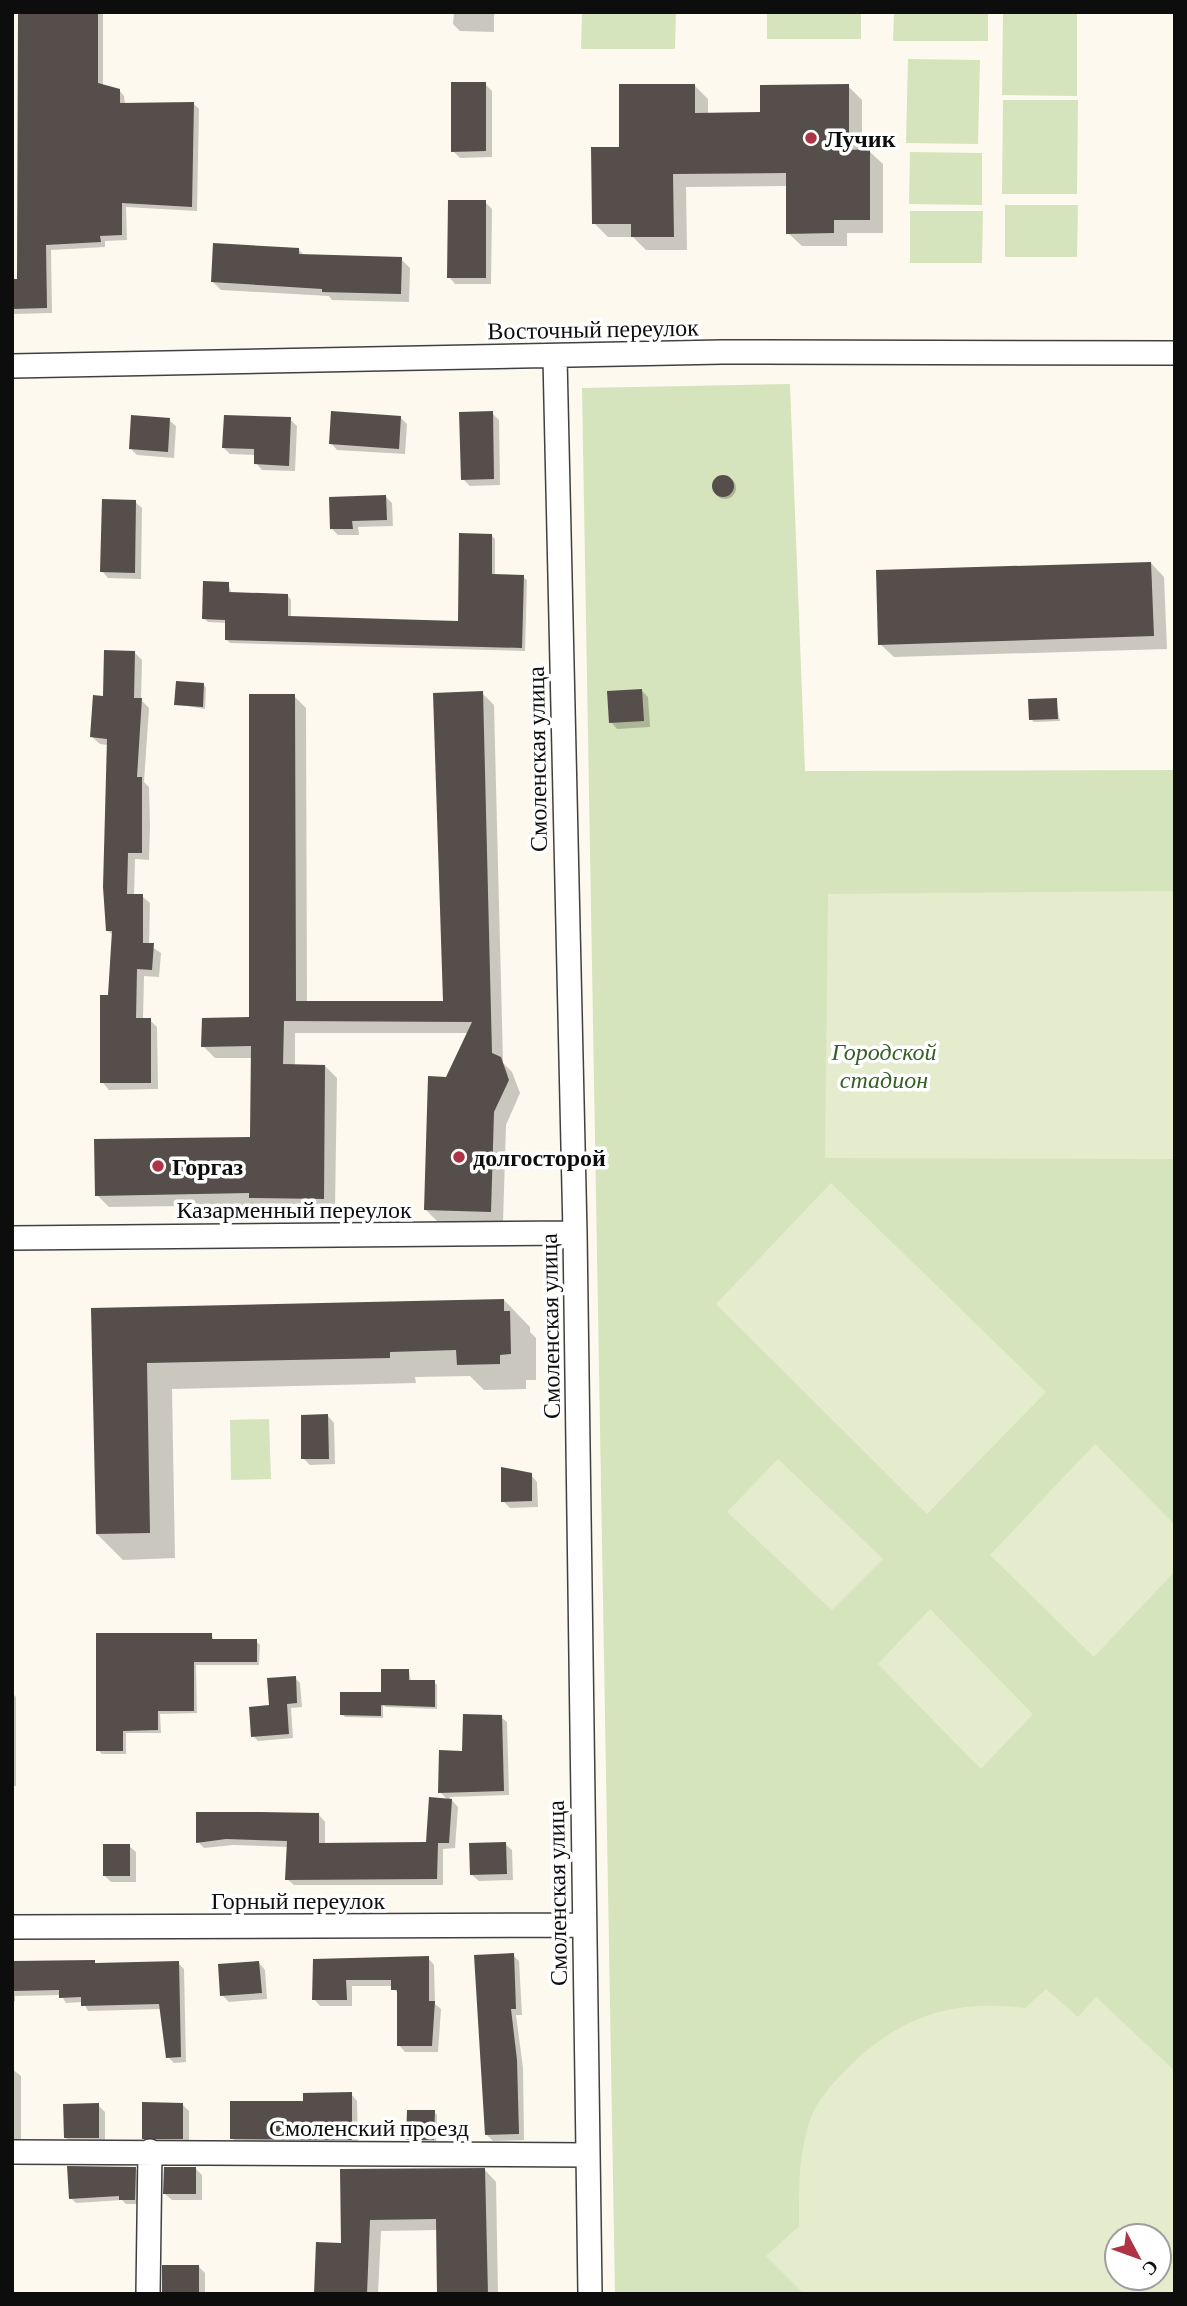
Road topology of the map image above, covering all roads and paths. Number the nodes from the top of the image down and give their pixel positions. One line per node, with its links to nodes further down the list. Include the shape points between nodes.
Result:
1 (1175, 353): 2 (street, Восточный переулок, via 722,352)
2 (555, 358): 3 (street, Восточный переулок); 4 (street, Смоленская улица)
3 (12, 366)
4 (575, 1233): 5 (street, Казарменный переулок); 6 (street, Смоленская улица)
5 (12, 1238)
6 (583, 1925): 7 (street, Горный переулок); 10 (street, Смоленская улица)
7 (12, 1927)
8 (150, 2151): 9 (street, Смоленский проезд); 10 (street, Смоленский проезд); 11 (street)
9 (12, 2152)
10 (588, 2155): 12 (street, Смоленская улица)
11 (148, 2294)
12 (590, 2294)

